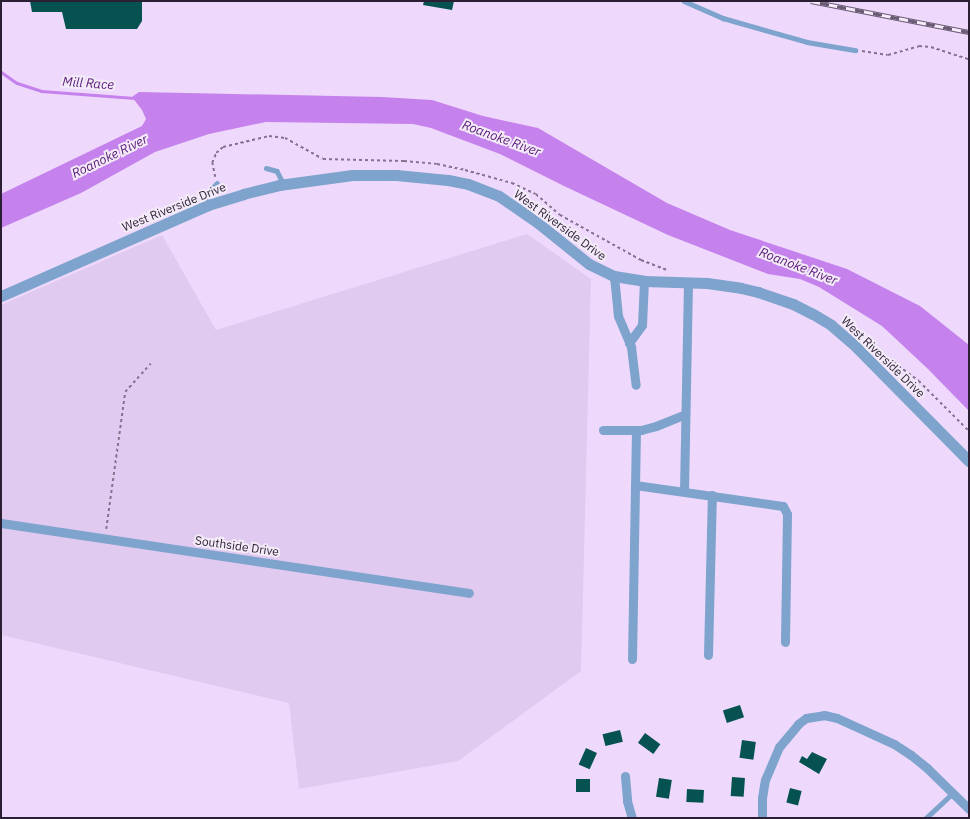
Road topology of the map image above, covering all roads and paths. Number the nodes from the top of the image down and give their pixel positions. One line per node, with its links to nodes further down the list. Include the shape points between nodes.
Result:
1 (684, 1): 2 (lane, via 722,18 807,42)
2 (854, 50): 3 (path, via 888,55 919,46 931,47)
3 (969, 59)
4 (266, 168): 6 (lane, via 277,171)
5 (217, 183): 7 (lane, via 207,198); 8 (path, via 212,170 216,153 223,147 269,136 285,138 323,159 437,164 512,183 536,194 560,215 641,260)
6 (284, 185): 7 (street, West Riverside Drive); 9 (street, West Riverside Drive, via 327,177 372,174 425,177 468,184 499,196 589,264)
7 (208, 205): 12 (street, West Riverside Drive)
8 (671, 272)
9 (614, 276): 10 (street, West Riverside Drive); 14 (street, via 618,316)
10 (644, 281): 11 (street, West Riverside Drive); 14 (street, via 642,325)
11 (688, 282): 17 (street); 21 (street, West Riverside Drive, via 758,292 793,304 831,325)
12 (1, 296)
13 (864, 340): 20 (path, via 919,381)
14 (630, 343): 16 (street)
15 (150, 364): 26 (path, via 125,392)
16 (636, 385)
17 (685, 414): 19 (street, via 656,426); 23 (street)
18 (603, 430): 19 (street)
19 (636, 430): 22 (street)
20 (969, 431)
21 (969, 461)
22 (635, 484): 23 (street); 30 (street)
23 (684, 491): 24 (street)
24 (712, 495): 28 (street, via 783,506 786,509); 29 (street)
25 (1, 523): 26 (street, Southside Drive)
26 (105, 539): 27 (street, Southside Drive)
27 (469, 593)
28 (785, 642)
29 (708, 655)
30 (632, 659)
31 (625, 776): 34 (street, via 627,801)
32 (952, 793): 33 (street); 35 (street, via 928,768 894,744 837,718 815,716 798,724 779,747 765,780); 36 (lane)
33 (969, 809)
34 (632, 818)
35 (762, 818)
36 (926, 818)

